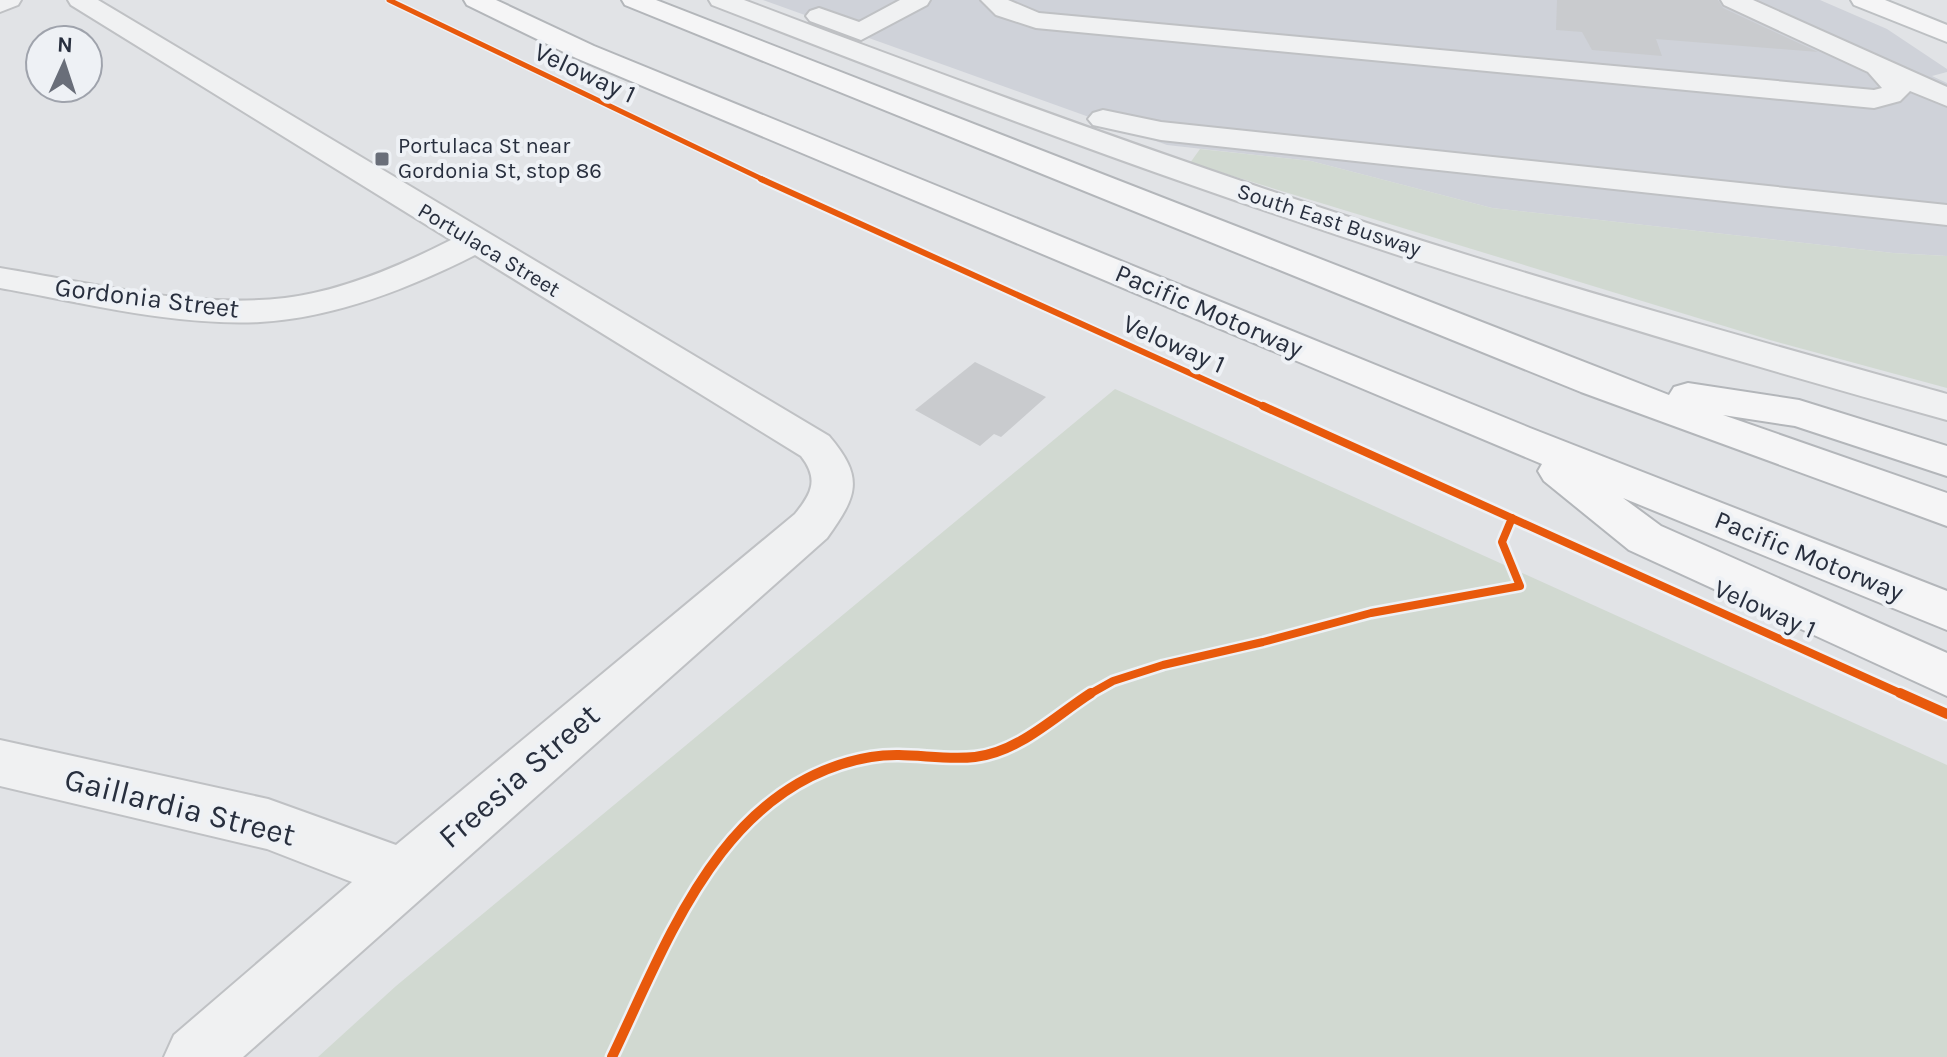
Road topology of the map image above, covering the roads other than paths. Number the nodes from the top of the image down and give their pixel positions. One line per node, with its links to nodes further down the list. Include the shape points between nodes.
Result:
1 (9, 0): 11 (street)
2 (80, 0): 17 (street, Portulaca Street)
3 (476, 0): 21 (main road, Pacific Motorway, via 585,52)
4 (634, 0): 19 (main road)
5 (721, 0): 20 (street, South East Busway, via 1282,207)
6 (775, 0): 12 (street)
7 (918, 0): 12 (street)
8 (993, 0): 14 (street, via 1005,10 1036,20 1874,99 1897,90)
9 (1733, 0): 14 (street)
10 (1863, 0): 13 (main road)
11 (0, 5)
12 (861, 32): 16 (street, via 1126,126)
13 (1947, 34)
14 (1879, 68): 15 (street)
15 (1947, 98)
16 (1947, 215)
17 (474, 242): 18 (street, Gordonia Street, via 424,268 307,305 263,311 213,311); 23 (street, Portulaca Street, via 815,446 832,465)
18 (0, 278)
19 (1595, 383): 22 (main road, via 1799,413); 24 (main road)
20 (1947, 407)
21 (1516, 438): 25 (main road, Pacific Motorway); 26 (main road, via 1645,538)
22 (1947, 461)
23 (835, 489): 28 (street, Freesia Street, via 811,526)
24 (1947, 510)
25 (1947, 611)
26 (1947, 675)
27 (0, 763): 28 (street, Gaillardia Street, via 268,824)
28 (403, 875): 29 (street, Freesia Street)
29 (196, 1057)

